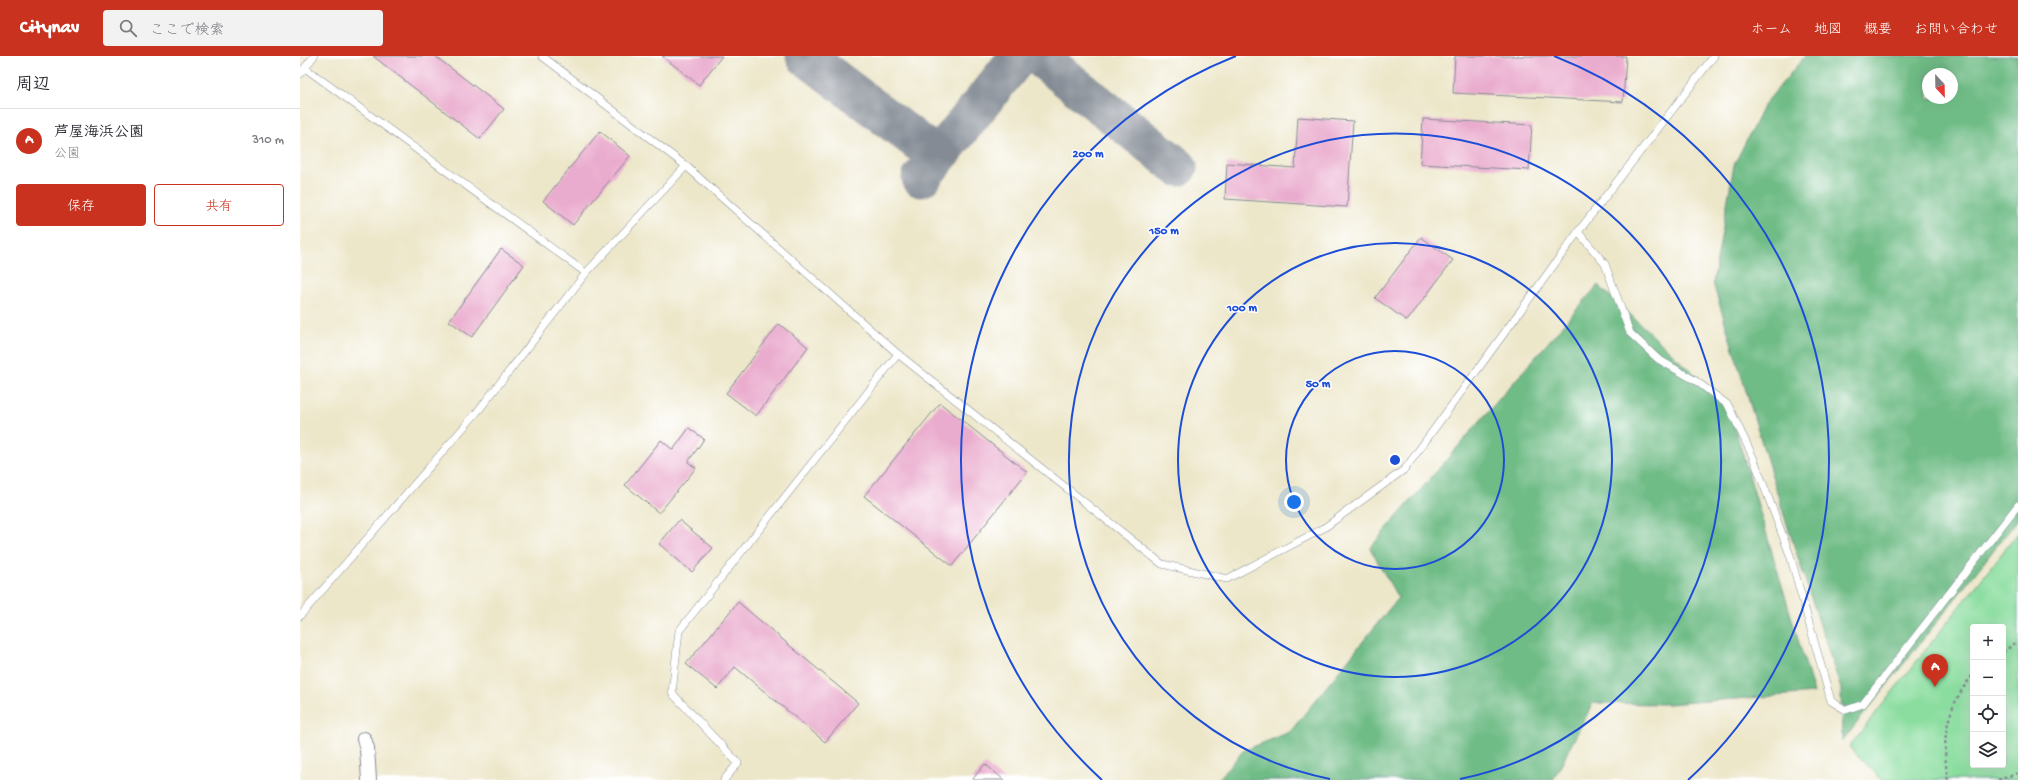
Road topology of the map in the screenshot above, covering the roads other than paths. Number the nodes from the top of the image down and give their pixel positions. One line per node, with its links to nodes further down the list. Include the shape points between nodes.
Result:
1 (314, 56): 4 (lane)
2 (542, 56): 6 (lane)
3 (1714, 56): 7 (lane)
4 (305, 68): 5 (lane); 8 (lane)
5 (300, 74)
6 (686, 166): 8 (lane); 9 (lane)
7 (1578, 232): 9 (lane, via 1405,469 1324,528 1227,579 1162,564); 10 (lane, via 1605,264 1630,333 1658,359 1696,381 1728,405 1753,456 1790,555 1831,701 1846,710 1863,704)
8 (586, 273): 11 (lane, via 478,411)
9 (898, 354): 14 (lane, via 679,631 672,693 738,763)
10 (2018, 505)
11 (300, 616)
12 (364, 739): 13 (street, via 368,748)
13 (369, 780)
14 (724, 780)

